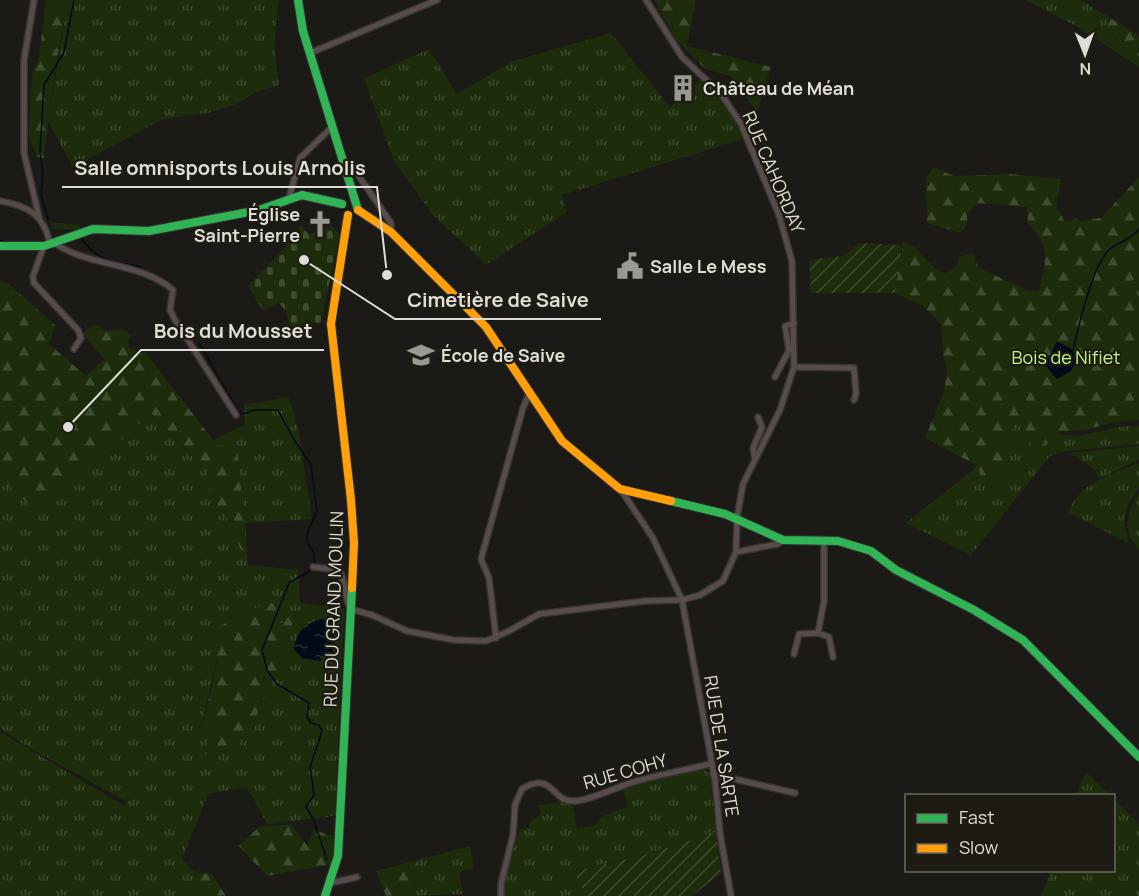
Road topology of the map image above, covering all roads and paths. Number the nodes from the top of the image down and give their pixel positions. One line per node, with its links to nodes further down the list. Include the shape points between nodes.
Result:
1 (34, 0): 13 (street, via 24,60 24,153)
2 (298, 0): 5 (street)
3 (437, 0): 5 (street)
4 (646, 0): 17 (street, RUE CAHORDAY, via 682,57 722,95 741,124 788,242)
5 (310, 53): 6 (street)
6 (333, 126): 7 (street); 8 (street, via 300,158)
7 (346, 165): 9 (street, via 351,183); 14 (street, via 356,172 391,223)
8 (289, 198): 9 (street); 15 (street, via 274,205 149,231 93,230)
9 (348, 200): 11 (street); 12 (street, via 343,212)
10 (0, 201): 13 (street, via 16,204)
11 (358, 210): 12 (street); 14 (street)
12 (348, 215): 33 (street, RUE DU GRAND MOULIN, via 331,324 353,517)
13 (39, 217): 15 (street, via 46,227)
14 (391, 232): 21 (street, via 491,333)
15 (49, 244): 16 (street); 18 (street, via 33,276 34,283 78,330 81,338); 23 (street, via 129,269 173,290 170,310 174,320)
16 (0, 246)
17 (794, 323): 19 (street, RUE CAHORDAY); 20 (street, via 785,326 789,350)
18 (74, 349)
19 (794, 367): 22 (street, via 851,366 856,372); 25 (street, RUE CAHORDAY, via 780,410)
20 (775, 377)
21 (530, 394): 26 (street, via 562,441); 35 (street, via 482,559 489,578)
22 (854, 400)
23 (236, 415)
24 (758, 417): 25 (street, via 762,427 753,448)
25 (755, 462): 27 (street, RUE CAHORDAY, via 743,484)
26 (620, 489): 27 (street); 32 (street, RUE DE LA SARTE, via 653,538)
27 (737, 518): 28 (street); 30 (street, RUE CAHORDAY)
28 (783, 540): 29 (street); 30 (street)
29 (824, 541): 34 (street, via 824,601); 38 (street, via 860,546 1023,640)
30 (736, 552): 32 (street, via 723,582)
31 (315, 567): 33 (street, via 339,570)
32 (682, 600): 35 (street, via 539,614); 39 (street, RUE DE LA SARTE)
33 (351, 609): 35 (street, via 394,627 444,638); 43 (street, RUE DU GRAND MOULIN, via 338,856)
34 (818, 633): 36 (street, via 799,634); 37 (street, via 829,637)
35 (496, 638)
36 (794, 654)
37 (833, 657)
38 (1139, 757)
39 (710, 764): 40 (street, RUE DE LA SARTE); 45 (street, RUE COHY, via 636,781 575,801 563,798 543,782 522,789 515,805)
40 (713, 774): 41 (street); 46 (street, RUE DE LA SARTE)
41 (795, 793)
42 (357, 877): 43 (street)
43 (331, 884): 44 (street, RUE DU GRAND MOULIN)
44 (325, 896)
45 (501, 896)
46 (730, 896)

